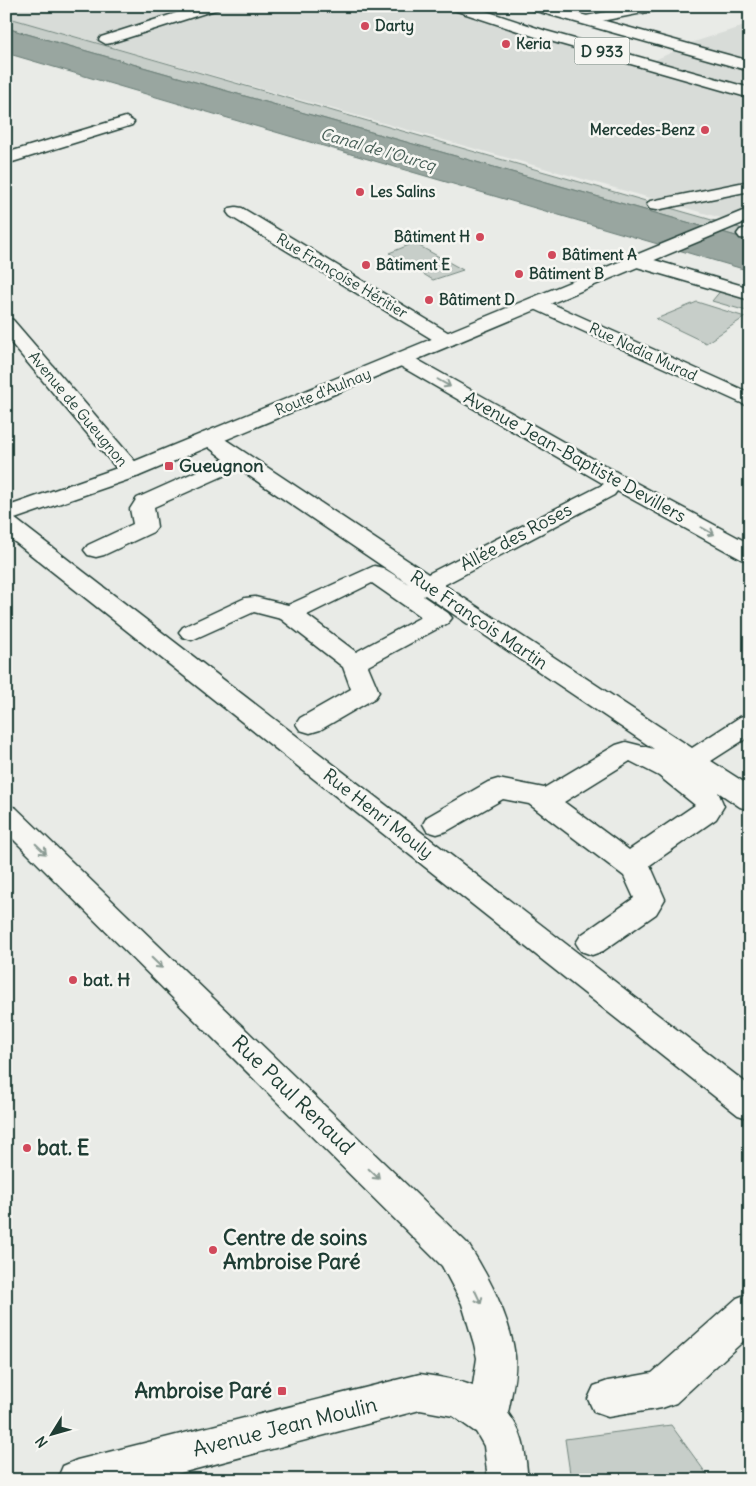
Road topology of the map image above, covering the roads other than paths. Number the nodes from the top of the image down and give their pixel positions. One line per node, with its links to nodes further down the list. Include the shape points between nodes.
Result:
1 (213, 6): 7 (street)
2 (456, 6): 11 (street, D 933, via 541,34)
3 (476, 6): 10 (street)
4 (658, 6): 6 (street)
5 (536, 8): 6 (street, D 933); 9 (street)
6 (586, 20): 8 (street, D 933)
7 (106, 40)
8 (750, 66)
9 (750, 75)
10 (750, 82)
11 (750, 93)
12 (126, 122): 13 (street)
13 (6, 159)
14 (750, 186): 15 (street)
15 (656, 205)
16 (236, 212): 22 (street, Rue Françoise Héritier)
17 (750, 213): 18 (street, Route d'Aulnay)
18 (637, 261): 19 (street); 20 (street, Route d'Aulnay)
19 (750, 294)
20 (537, 302): 22 (street, Route d'Aulnay); 24 (street, Rue Nadia Murad)
21 (6, 324): 27 (street, Avenue de Gueugnon)
22 (447, 340): 23 (street, Route d'Aulnay)
23 (402, 359): 25 (street, Route d'Aulnay); 32 (street, Avenue Jean-Baptiste Devillers, one-way to 32)
24 (750, 401)
25 (209, 439): 26 (street, Rue François Martin); 27 (street, Route d'Aulnay)
26 (241, 460): 31 (street, via 145,502 142,509 145,527); 33 (street, Rue François Martin)
27 (131, 471): 29 (street, Route d'Aulnay)
28 (606, 490): 33 (street, Allée des Roses)
29 (6, 515)
30 (6, 522): 46 (street, Rue Henri Mouly)
31 (96, 550)
32 (750, 554)
33 (416, 590): 34 (street, via 374,573); 36 (street, via 439,618); 39 (street, Rue François Martin)
34 (290, 614): 35 (street, via 255,604); 36 (street)
35 (192, 632)
36 (354, 663): 38 (street, via 366,692)
37 (750, 722): 39 (street)
38 (310, 724)
39 (682, 768): 40 (street, via 637,751 626,751 556,796); 41 (street, Rue François Martin); 44 (street, via 708,799 710,806 706,812 634,861)
40 (540, 799): 43 (street, via 498,790); 44 (street)
41 (750, 800)
42 (6, 815): 49 (street, Rue Paul Renaud, one-way to 49, via 455,1255 483,1307 496,1358)
43 (437, 824)
44 (635, 869): 45 (street, via 650,899 645,906)
45 (592, 943)
46 (750, 1105)
47 (750, 1310): 48 (street, via 662,1390)
48 (608, 1399)
49 (488, 1418): 50 (street, Avenue Jean Moulin, via 461,1399 420,1392); 51 (street, Avenue Jean Moulin, via 504,1440)
50 (77, 1480)
51 (508, 1480)

